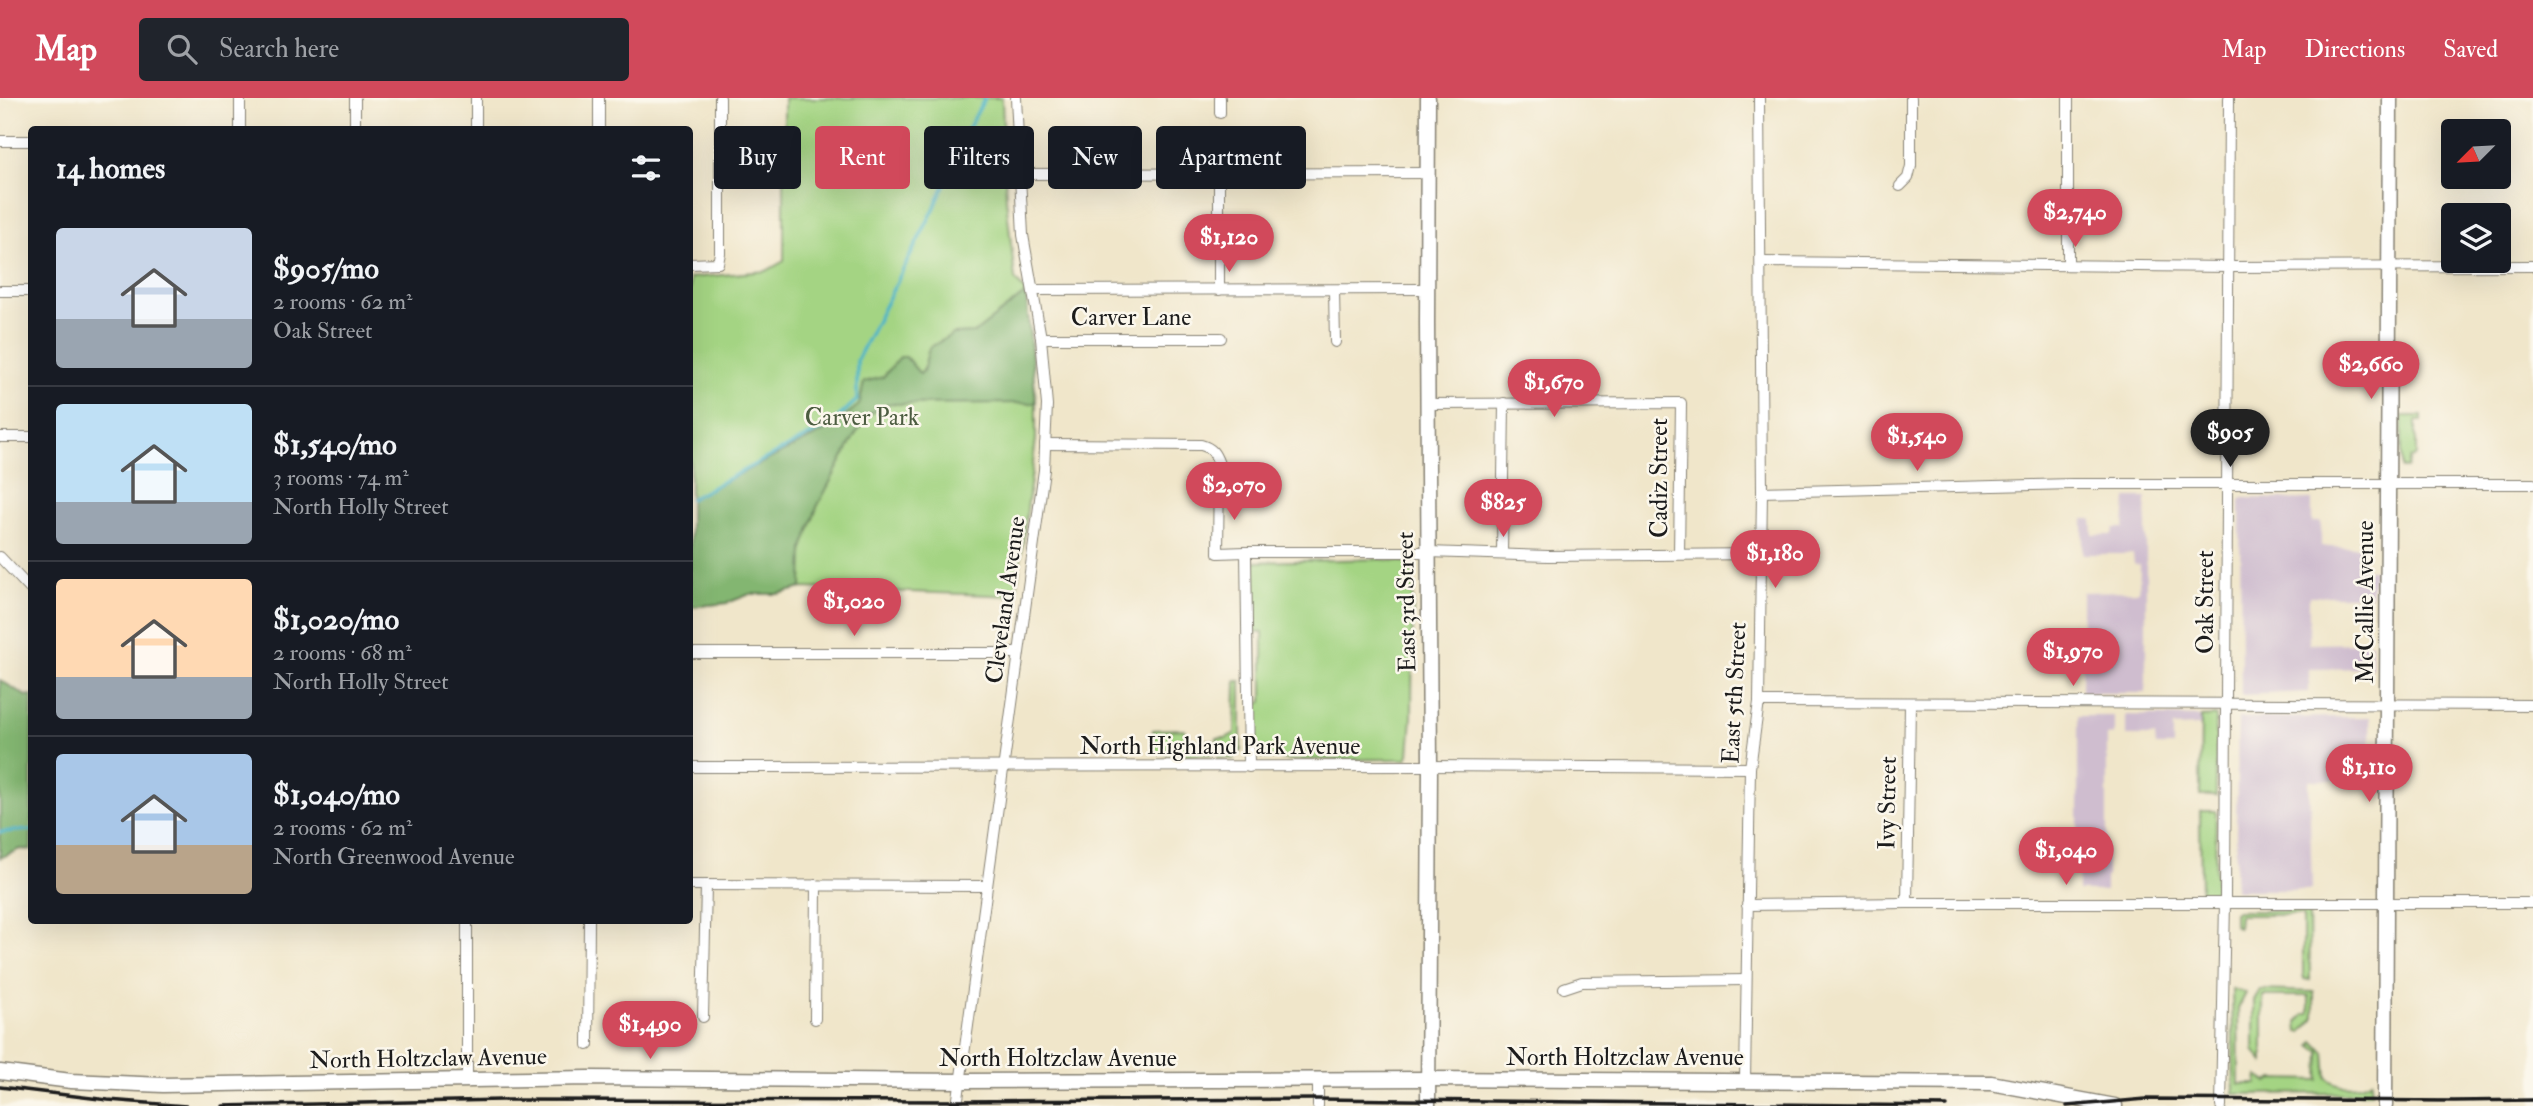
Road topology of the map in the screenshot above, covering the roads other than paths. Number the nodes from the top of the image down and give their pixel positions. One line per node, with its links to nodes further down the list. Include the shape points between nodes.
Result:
1 (240, 98): 15 (street)
2 (355, 98): 16 (street)
3 (476, 98): 17 (street)
4 (599, 98): 18 (street)
5 (720, 98): 30 (street, via 720,253 718,263)
6 (1016, 98): 19 (street, Cleveland Avenue)
7 (1220, 98): 14 (street)
8 (1428, 98): 24 (main road, East 3rd Street)
9 (1759, 98): 29 (street, East 5th Street)
10 (1911, 98): 26 (street, via 1910,166 1908,178)
11 (2068, 98): 31 (street)
12 (2229, 98): 34 (street, Oak Street)
13 (2390, 98): 32 (main road, McCallie Avenue)
14 (1220, 113)
15 (240, 126)
16 (355, 126)
17 (476, 126)
18 (599, 126)
19 (1017, 126)
20 (0, 141): 21 (street)
21 (28, 141)
22 (1156, 173): 25 (street)
23 (1306, 173): 24 (street)
24 (1429, 173): 35 (main road, East 3rd Street)
25 (1034, 174)
26 (1900, 186)
27 (1020, 189): 36 (street, Cleveland Avenue)
28 (1219, 189): 37 (street)
29 (1762, 262): 31 (street); 52 (street, East 5th Street)
30 (693, 264)
31 (2068, 264): 34 (street)
32 (2389, 266): 33 (street); 34 (street); 49 (main road, McCallie Avenue)
33 (2533, 266)
34 (2229, 267): 51 (street, Oak Street)
35 (1426, 289): 38 (street); 45 (main road, East 3rd Street)
36 (1032, 290): 37 (street); 41 (street, Cleveland Avenue)
37 (1219, 290): 38 (street)
38 (1334, 290): 43 (street)
39 (0, 291): 40 (street)
40 (28, 291)
41 (1041, 338): 42 (street, Carver Lane); 48 (street, Cleveland Avenue)
42 (1221, 338)
43 (1335, 342)
44 (1504, 403): 45 (street); 55 (street); 56 (street, Cadiz Street, via 1681,403)
45 (1427, 404): 54 (main road, East 3rd Street)
46 (0, 437): 47 (street)
47 (28, 437)
48 (1045, 444): 53 (street, via 1210,447 1219,464 1218,553); 61 (street, Cleveland Avenue)
49 (2388, 484): 50 (street); 51 (street); 65 (main road, McCallie Avenue)
50 (2533, 484)
51 (2227, 485): 52 (street); 64 (street, Oak Street)
52 (1762, 492): 57 (street, East 5th Street)
53 (1246, 552): 54 (street); 70 (street)
54 (1428, 552): 55 (street); 67 (main road, East 3rd Street)
55 (1502, 554): 56 (street)
56 (1679, 554): 57 (street)
57 (1760, 554): 62 (street, East 5th Street)
58 (0, 557): 59 (street)
59 (28, 587)
60 (693, 653): 61 (street)
61 (1018, 653): 69 (street, Cleveland Avenue)
62 (1759, 702): 63 (street); 71 (street, East 5th Street)
63 (1910, 704): 64 (street); 78 (street, Ivy Street)
64 (2226, 705): 65 (street); 76 (street, Oak Street)
65 (2387, 705): 66 (street); 77 (main road, McCallie Avenue)
66 (2533, 705)
67 (1430, 766): 70 (street, North Highland Park Avenue); 71 (street, North Highland Park Avenue); 89 (main road, East 3rd Street)
68 (693, 767): 69 (street, North Highland Park Avenue)
69 (1004, 767): 70 (street, North Highland Park Avenue); 75 (street, Cleveland Avenue)
70 (1249, 767)
71 (1750, 768): 80 (street, East 5th Street)
72 (693, 885): 73 (street)
73 (706, 885): 74 (street); 85 (street)
74 (816, 885): 75 (street); 86 (street)
75 (986, 886): 91 (street, Cleveland Avenue)
76 (2225, 902): 77 (street); 78 (street); 98 (street, Oak Street)
77 (2386, 902): 79 (street); 99 (main road, McCallie Avenue)
78 (1907, 903): 80 (street)
79 (2533, 903)
80 (1747, 905): 83 (street, East 5th Street)
81 (467, 924): 90 (street)
82 (589, 924): 87 (street)
83 (1746, 980): 84 (street, via 1582,982); 93 (street, East 5th Street)
84 (1564, 988)
85 (703, 1017)
86 (815, 1019)
87 (588, 1045)
88 (0, 1072): 90 (main road, North Holtzclaw Avenue, via 163,1085)
89 (1429, 1079): 92 (main road, North Holtzclaw Avenue); 93 (main road, North Holtzclaw Avenue); 96 (main road, East 3rd Street)
90 (467, 1080): 91 (main road, North Holtzclaw Avenue)
91 (961, 1081): 92 (main road, North Holtzclaw Avenue); 94 (street, Cleveland Avenue)
92 (1318, 1081): 95 (street)
93 (1745, 1081): 97 (main road, North Holtzclaw Avenue, via 1991,1083)
94 (957, 1106)
95 (1318, 1106)
96 (1428, 1106)
97 (2115, 1106)
98 (2221, 1106)
99 (2385, 1106)

